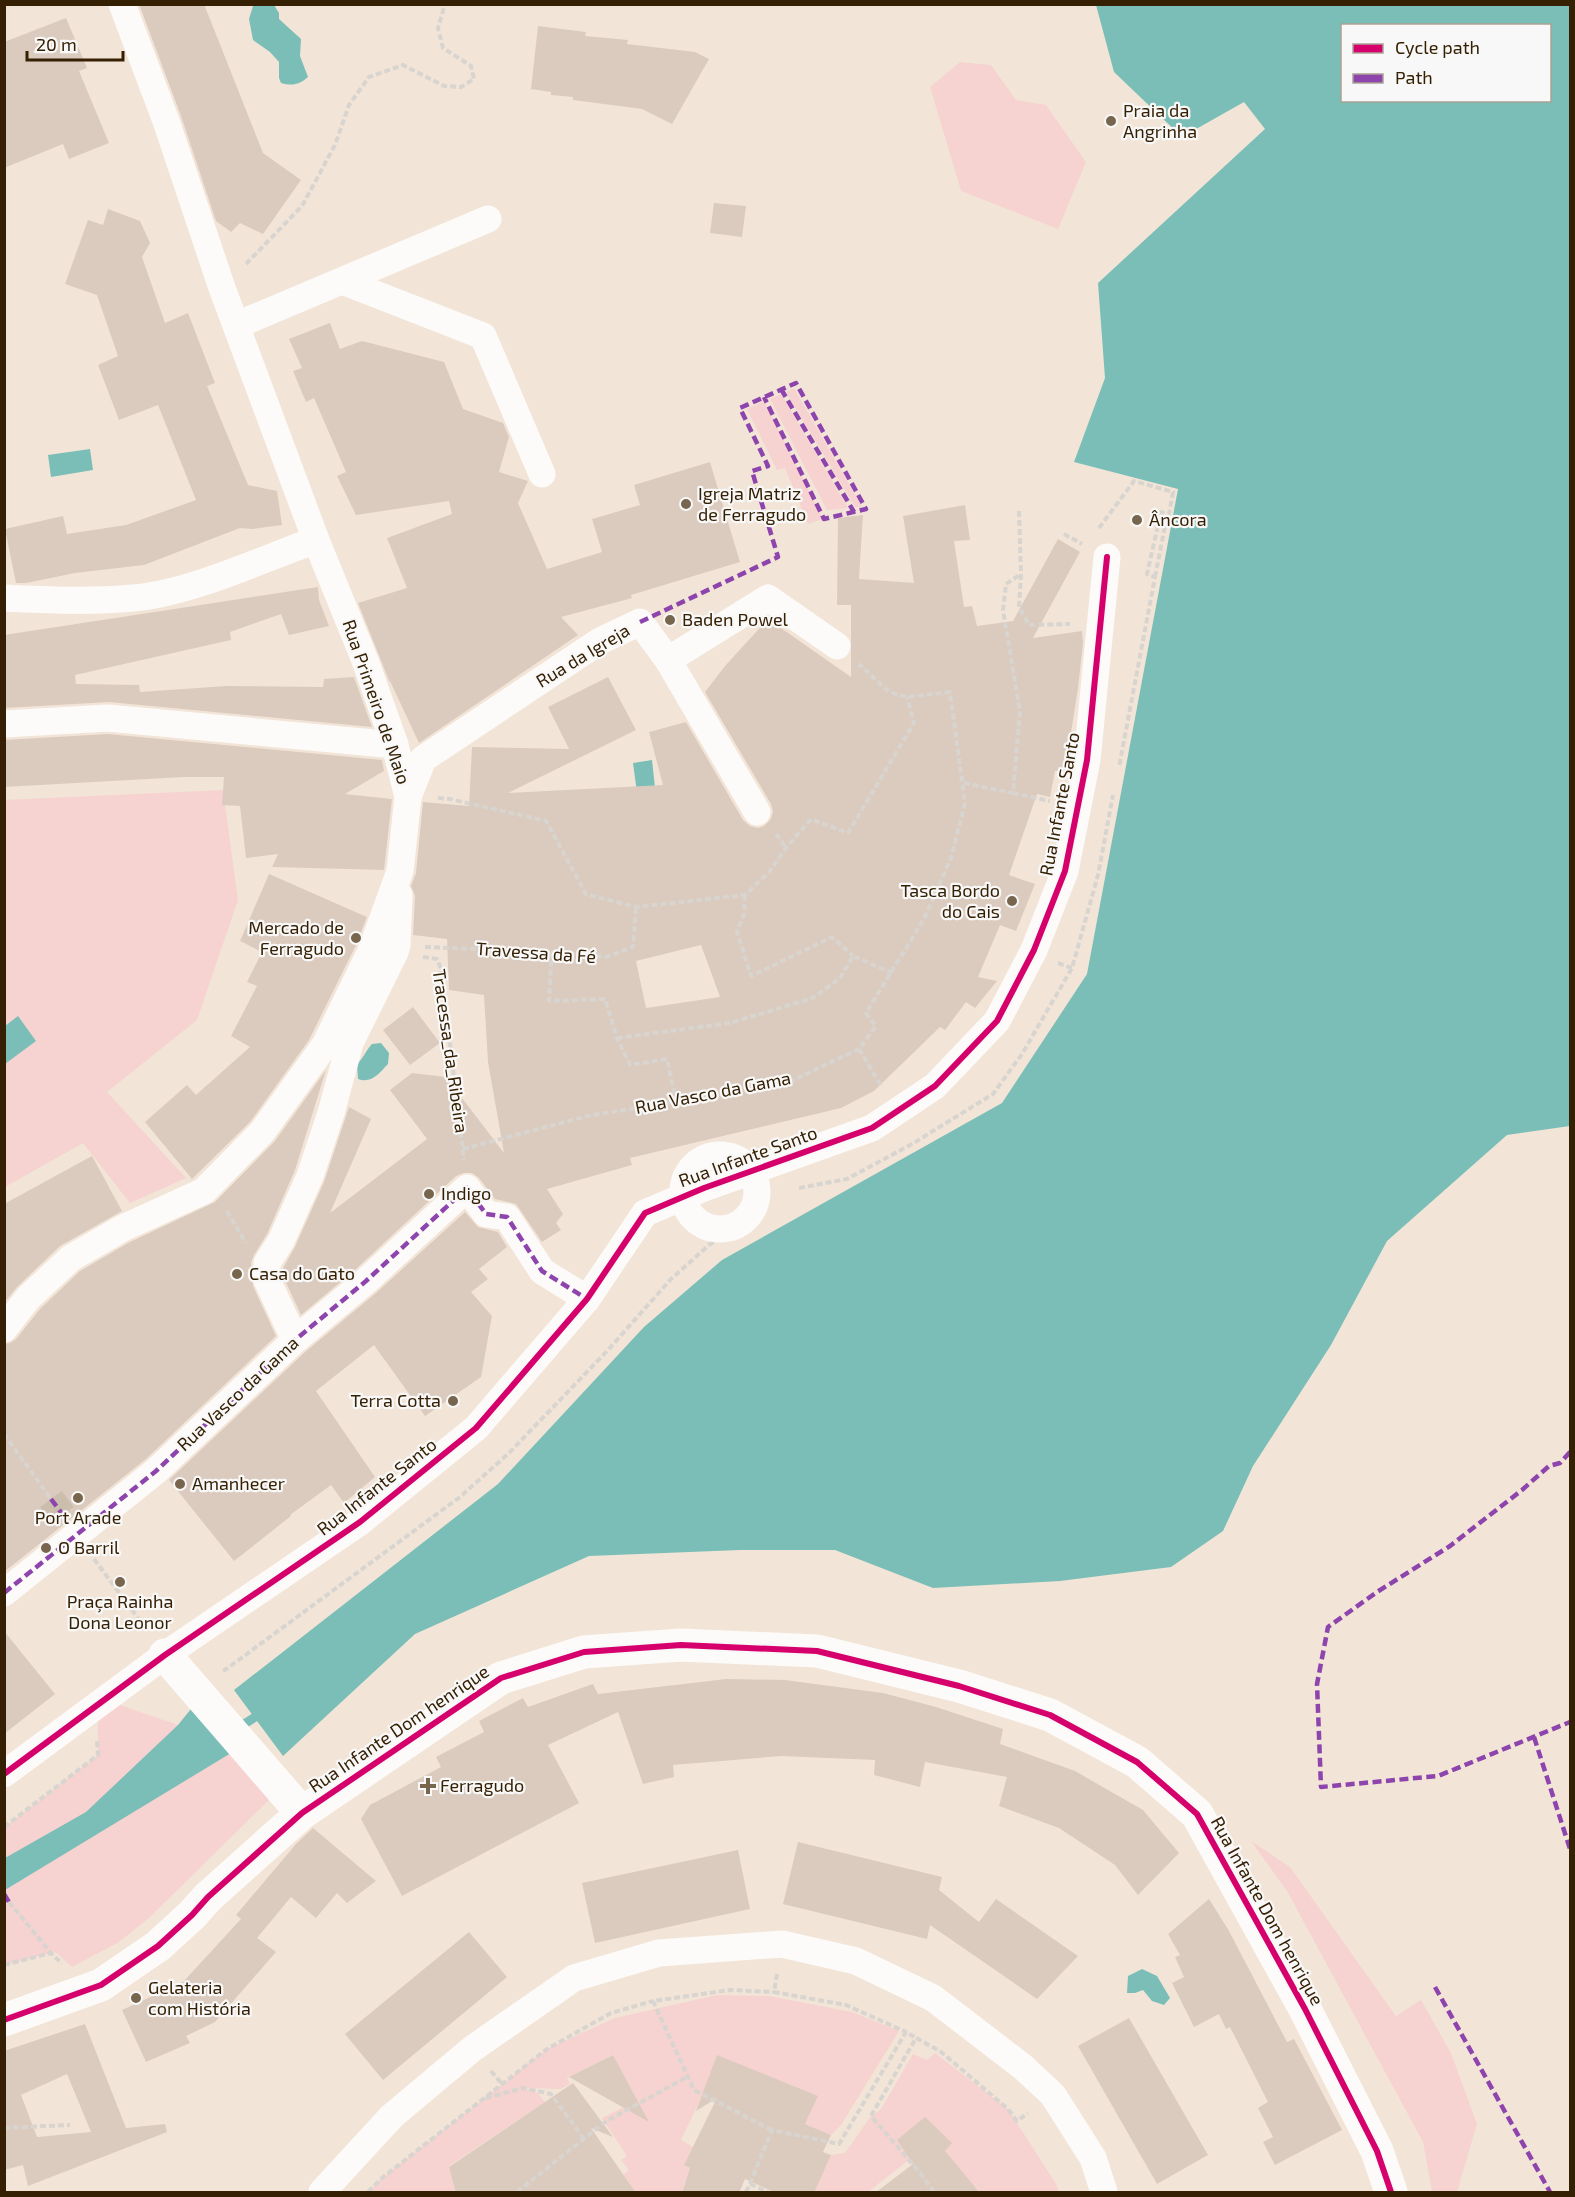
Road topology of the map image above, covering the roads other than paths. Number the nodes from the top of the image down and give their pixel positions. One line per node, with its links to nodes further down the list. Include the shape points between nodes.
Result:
1 (122, 4): 4 (street, Rua Primeiro de Maio)
2 (489, 219): 3 (street)
3 (342, 281): 4 (street); 5 (street, via 483,336)
4 (237, 326): 6 (street, Rua Primeiro de Maio)
5 (542, 474)
6 (316, 540): 8 (street, via 194,585 134,598); 12 (street, Rua Primeiro de Maio)
7 (1096, 551): 16 (street, Rua Infante Santo, via 1102,622 1088,760 1065,871 1034,950 997,1021 935,1086 872,1128)
8 (4, 598)
9 (837, 646): 10 (street, via 768,598)
10 (668, 660): 13 (street, Rua da Igreja, via 640,622 600,641 423,759); 14 (street)
11 (4, 724): 12 (street, via 108,718)
12 (395, 745): 13 (street, Rua Primeiro de Maio)
13 (408, 797): 15 (street, Rua Primeiro de Maio)
14 (757, 812)
15 (400, 871): 19 (street, Rua Primeiro de Maio, via 371,951 325,1045 262,1132 204,1191 123,1228 71,1258 28,1298); 20 (street, via 396,949 350,1043 310,1176 267,1263 267,1280)
16 (751, 1171): 17 (street, Rua Infante Santo); 17 (street, via 757,1188 755,1205 749,1215 730,1228 706,1227 696,1221)
17 (681, 1197): 18 (street, Rua Infante Santo, via 645,1213)
18 (587, 1299): 20 (street, Rua Vasco da Gama, via 542,1271 507,1217 486,1214 467,1188); 22 (street, Rua Infante Santo, via 476,1428 360,1522)
19 (4, 1329)
20 (295, 1340): 21 (street, Rua Vasco da Gama, via 156,1471)
21 (4, 1593)
22 (165, 1655): 23 (street, Rua Infante Santo); 24 (street)
23 (4, 1773)
24 (302, 1813): 25 (street, Rua Infante Dom henrique, via 158,1946 101,1985); 28 (street, Rua Infante Dom henrique, via 501,1678 584,1652 681,1645 817,1651 959,1686 1050,1715 1137,1762 1197,1814 1305,2009 1377,2151)
25 (4, 2020)
26 (322, 2193): 27 (street, via 392,2116 472,2049 574,1978 659,1953 782,1944 856,1961 933,1998 1023,2067 1053,2095 1093,2158)
27 (1104, 2193)
28 (1391, 2193)

